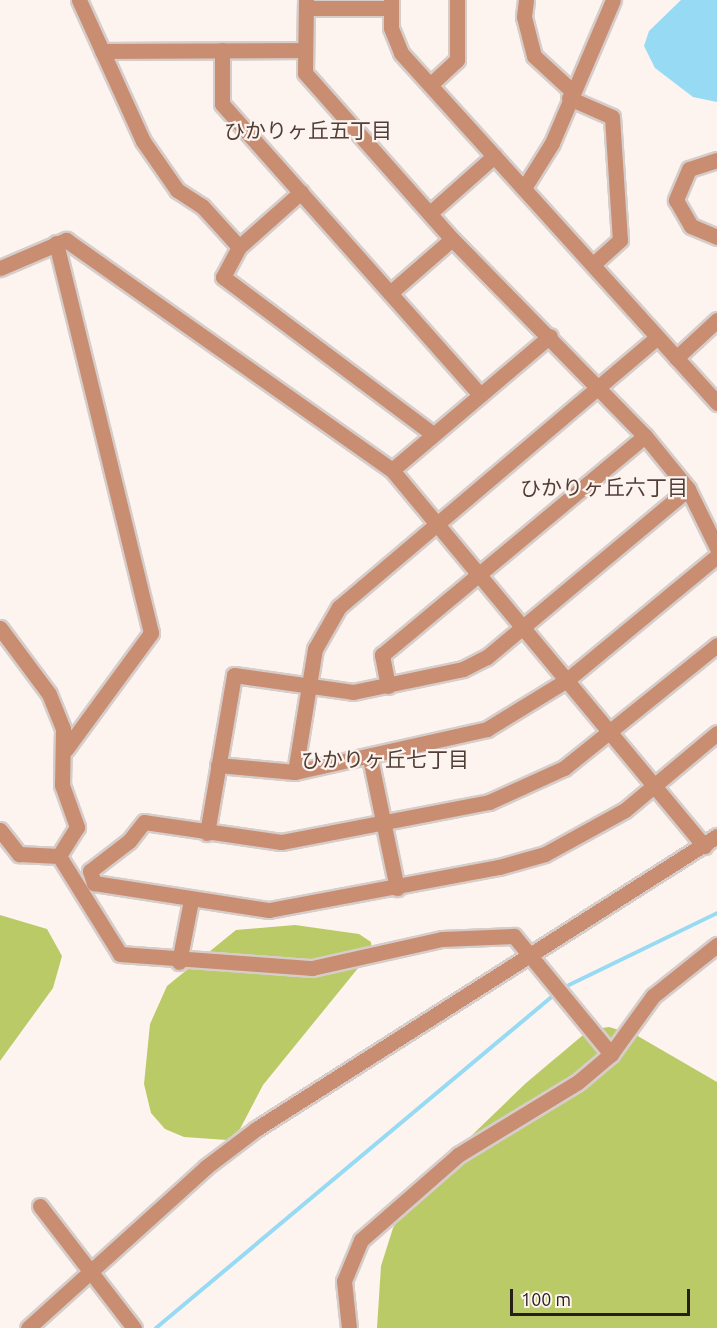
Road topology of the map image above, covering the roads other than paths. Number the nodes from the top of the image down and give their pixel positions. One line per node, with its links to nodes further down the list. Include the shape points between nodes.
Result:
1 (79, 0): 8 (street)
2 (457, 0): 10 (street, via 457,60)
3 (526, 0): 11 (street, via 524,17 534,56)
4 (613, 0): 11 (street)
5 (306, 4): 6 (street); 7 (street)
6 (391, 4): 10 (street, via 394,41)
7 (305, 50): 9 (street); 16 (street, via 305,73)
8 (102, 51): 9 (street); 20 (street, via 143,141 177,190 202,206)
9 (222, 51): 15 (street, via 222,104)
10 (430, 85): 12 (street)
11 (571, 94): 14 (street, via 552,143); 21 (street, via 612,117 620,240)
12 (494, 156): 14 (street); 16 (street)
13 (717, 160): 17 (street, via 689,169 676,200 691,226)
14 (524, 188): 21 (street)
15 (301, 192): 20 (street); 23 (street)
16 (430, 213): 18 (street)
17 (717, 237)
18 (452, 239): 23 (street); 25 (street)
19 (56, 243): 22 (street); 33 (street, via 66,240); 47 (street, via 151,633)
20 (239, 248): 31 (street, via 223,277)
21 (593, 264): 26 (street)
22 (0, 268)
23 (390, 293): 29 (street)
24 (717, 320): 27 (street)
25 (550, 336): 28 (street); 29 (street)
26 (657, 337): 27 (street); 28 (street)
27 (676, 358): 30 (street)
28 (600, 385): 32 (street); 35 (street)
29 (480, 395): 31 (street)
30 (717, 403)
31 (433, 434): 33 (street)
32 (645, 436): 34 (street); 38 (street)
33 (392, 470): 35 (street)
34 (688, 489): 36 (street); 39 (street)
35 (435, 522): 38 (street); 43 (street, via 339,607 315,650)
36 (717, 548)
37 (717, 556): 42 (street)
38 (478, 574): 39 (street); 44 (street, via 382,655)
39 (523, 627): 42 (street); 44 (street, via 464,669)
40 (0, 628): 47 (street, via 50,694)
41 (717, 645): 45 (street)
42 (567, 680): 45 (street); 48 (street, via 488,729)
43 (309, 684): 44 (street, via 353,692); 49 (street, via 234,675); 50 (street)
44 (388, 687)
45 (610, 733): 51 (street); 52 (street, via 532,785 489,802)
46 (717, 733): 51 (street)
47 (66, 749): 57 (street, via 62,785 77,827)
48 (370, 758): 50 (street); 52 (street)
49 (218, 765): 50 (street); 54 (street)
50 (295, 772)
51 (654, 784): 56 (street); 58 (street, via 615,816 545,854)
52 (384, 823): 54 (street, via 281,842); 58 (street)
53 (0, 830): 57 (street, via 19,854)
54 (207, 833): 59 (street, via 144,822 129,841 90,871 94,883)
55 (717, 836): 56 (street)
56 (704, 846): 61 (street)
57 (59, 856): 62 (street, via 120,954)
58 (397, 888): 59 (street, via 269,910)
59 (191, 900): 62 (street)
60 (717, 945): 63 (street, via 653,996)
61 (533, 955): 62 (street, via 514,936 494,934 405,945 312,968); 63 (street); 65 (street, via 256,1129)
62 (180, 962)
63 (612, 1054): 68 (street, via 579,1082 458,1155 361,1240 344,1281)
64 (39, 1206): 65 (street)
65 (87, 1272): 66 (street); 67 (street)
66 (28, 1328)
67 (135, 1328)
68 (349, 1328)

